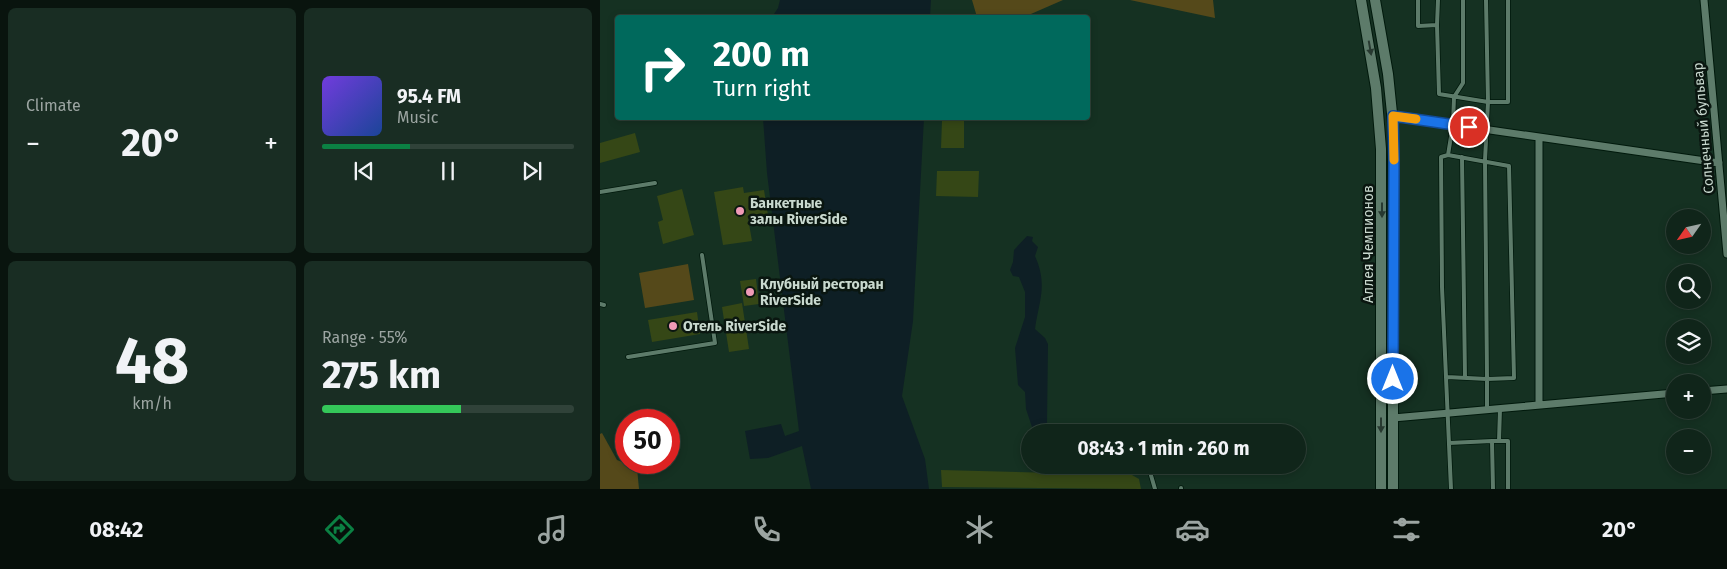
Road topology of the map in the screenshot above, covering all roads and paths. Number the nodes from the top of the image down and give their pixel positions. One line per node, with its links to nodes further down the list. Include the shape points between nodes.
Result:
1 (1361, 0): 41 (main road, Аллея Чемпионов, one-way to 41, via 1374,76 1381,149)
2 (1375, 0): 12 (main road, Аллея Чемпионов)
3 (1418, 0): 9 (lane, via 1418,26)
4 (1438, 0): 9 (lane)
5 (1463, 0): 10 (lane, via 1464,83)
6 (1486, 0): 11 (lane)
7 (1508, 0): 11 (lane, via 1508,102)
8 (1704, 0): 19 (street, Солнечный бульвар)
9 (1437, 26): 10 (lane, via 1439,94)
10 (1454, 97): 11 (lane); 13 (lane)
11 (1488, 102): 14 (lane)
12 (1393, 116): 13 (street); 35 (main road, Аллея Чемпионов)
13 (1453, 124): 14 (street); 16 (lane)
14 (1486, 129): 15 (street); 18 (lane)
15 (1539, 137): 19 (street); 31 (street)
16 (1448, 154): 17 (lane); 25 (lane, via 1441,157 1442,287)
17 (1462, 157): 18 (lane); 26 (lane)
18 (1485, 160): 27 (lane); 27 (lane, via 1509,166 1514,378)
19 (1719, 163): 22 (street, Солнечный бульвар)
20 (655, 183): 21 (lane)
21 (600, 192)
22 (1727, 254)
23 (702, 255): 24 (lane, via 715,342)
24 (628, 357)
25 (1447, 377): 26 (lane); 34 (lane)
26 (1465, 378): 27 (lane)
27 (1487, 379): 33 (lane)
28 (1727, 389): 29 (street)
29 (1711, 390)
30 (1666, 394): 31 (street)
31 (1539, 405): 32 (street)
32 (1500, 409): 33 (street); 37 (lane)
33 (1487, 410): 34 (street)
34 (1449, 414): 35 (street); 38 (lane)
35 (1393, 418): 42 (main road, Аллея Чемпионов)
36 (1492, 441): 37 (lane); 38 (lane); 44 (lane)
37 (1499, 441): 45 (lane, via 1508,441)
38 (1450, 443): 43 (lane)
39 (1151, 474): 40 (lane)
40 (1155, 489)
41 (1381, 489)
42 (1393, 489)
43 (1451, 489)
44 (1492, 489)
45 (1508, 489)

